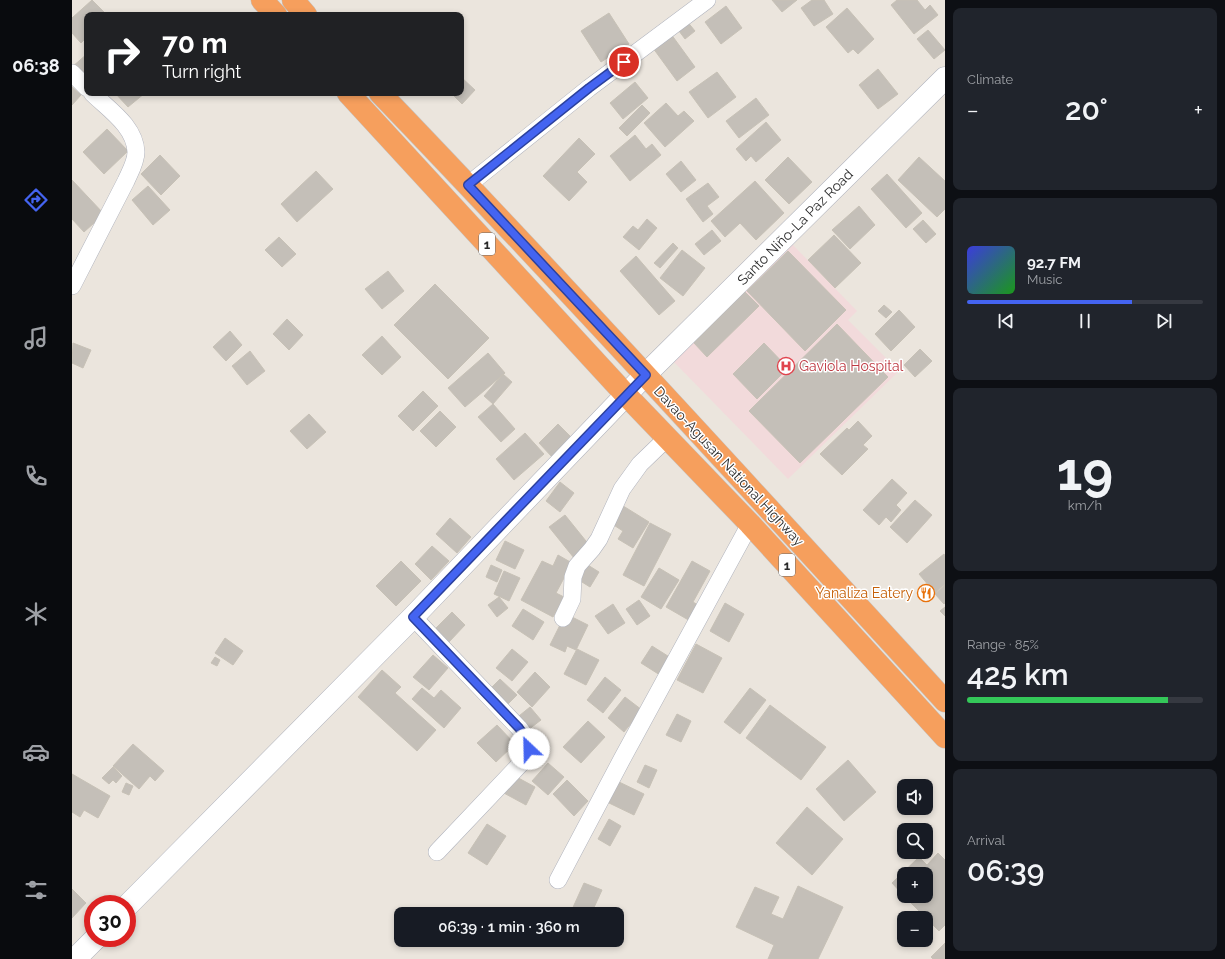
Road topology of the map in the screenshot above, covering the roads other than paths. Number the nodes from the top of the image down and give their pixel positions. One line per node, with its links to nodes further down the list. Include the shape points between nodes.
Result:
1 (262, 0): 4 (highway)
2 (293, 0): 5 (highway)
3 (707, 0): 12 (street, via 589,88)
4 (273, 12)
5 (303, 12)
6 (72, 73): 8 (street)
7 (945, 78): 14 (street, Santo Niño-La Paz Road)
8 (84, 85)
9 (95, 96): 13 (street, via 123,122 133,138 136,152 134,164 126,181)
10 (351, 96): 15 (highway, Davao-Agusan National Highway / 1)
11 (383, 96): 12 (highway, Davao-Agusan National Highway / 1)
12 (468, 185): 14 (highway, Davao-Agusan National Highway / 1)
13 (72, 286)
14 (646, 375): 15 (street, Santo Niño-La Paz Road); 17 (highway, Davao-Agusan National Highway / 1)
15 (626, 395): 16 (highway, Davao-Agusan National Highway / 1); 20 (street, Santo Niño-La Paz Road)
16 (667, 438): 18 (highway, Davao-Agusan National Highway / 1); 21 (street, via 640,464 622,489 599,539 577,566 573,577 572,599)
17 (726, 462): 18 (highway); 22 (highway, Davao-Agusan National Highway / 1)
18 (707, 479): 19 (highway, Davao-Agusan National Highway / 1)
19 (750, 524): 23 (highway, Davao-Agusan National Highway / 1); 25 (street)
20 (413, 617): 24 (street, via 519,728 526,738 529,749 527,757); 26 (street, Santo Niño-La Paz Road)
21 (563, 618)
22 (945, 701)
23 (945, 737)
24 (437, 852)
25 (558, 880)
26 (136, 897)
27 (87, 947): 28 (street)
28 (75, 959)

